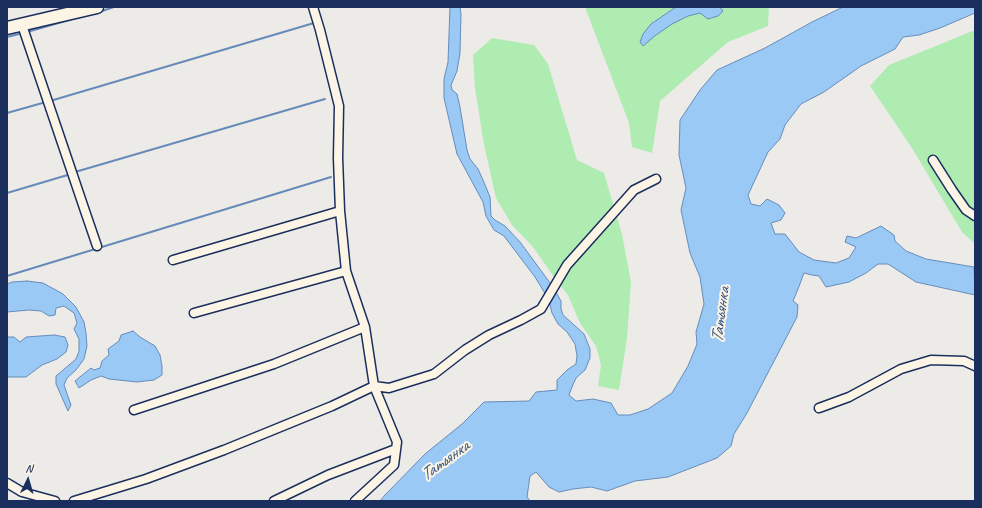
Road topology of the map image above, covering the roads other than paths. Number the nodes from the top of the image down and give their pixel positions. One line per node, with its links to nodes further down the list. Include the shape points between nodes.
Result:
1 (98, 7): 3 (street)
2 (313, 7): 7 (street, via 339,106)
3 (22, 25): 4 (street); 9 (street)
4 (7, 28)
5 (933, 160): 8 (street, via 966,210)
6 (656, 179): 15 (street, via 634,190 567,265 541,309 488,335 434,374 388,388)
7 (340, 211): 10 (street); 11 (street)
8 (975, 216)
9 (97, 246)
10 (173, 260)
11 (346, 271): 12 (street); 13 (street)
12 (194, 313)
13 (365, 327): 15 (street); 17 (street, via 274,364)
14 (975, 366): 16 (street, via 964,361 931,360 901,369 849,397)
15 (374, 386): 18 (street, via 397,442); 21 (street, via 224,450 146,479)
16 (819, 408)
17 (134, 410)
18 (396, 450): 22 (street, via 328,475); 23 (street, via 394,465)
19 (7, 483): 20 (street, via 22,492)
20 (55, 501)
21 (74, 501)
22 (274, 501)
23 (355, 501)

